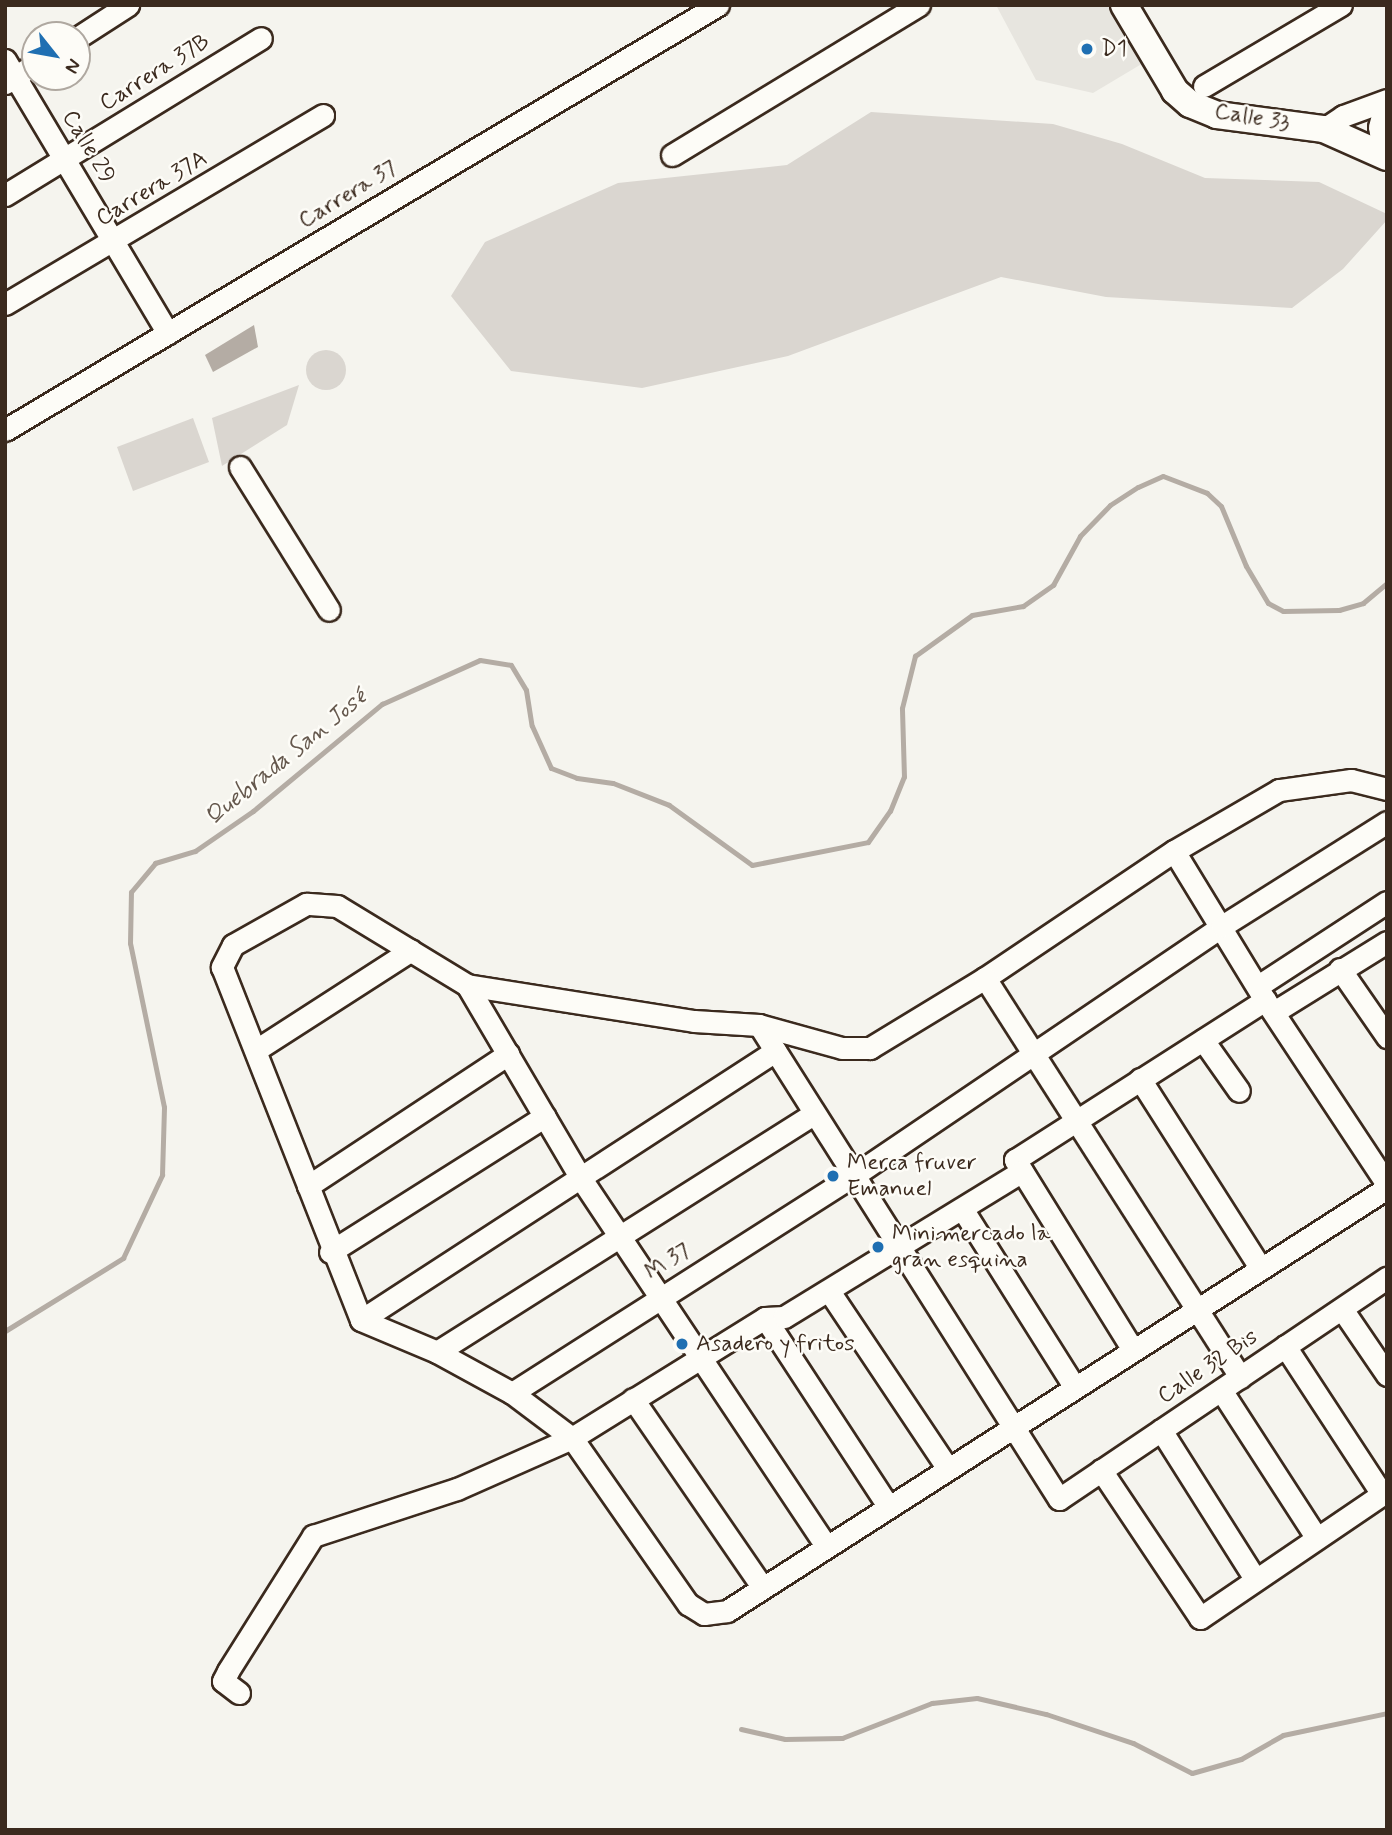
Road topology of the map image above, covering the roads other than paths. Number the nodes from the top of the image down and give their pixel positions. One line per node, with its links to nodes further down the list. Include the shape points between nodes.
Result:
1 (128, 5): 6 (street)
2 (718, 5): 19 (street, Carrera 37)
3 (919, 5): 13 (street)
4 (1124, 5): 12 (street, Calle 33, via 1175,90 1190,104 1217,116)
5 (1341, 5): 9 (street)
6 (91, 29)
7 (261, 38): 15 (street, Carrera 37B)
8 (9, 73): 15 (street, Calle 29)
9 (1204, 86)
10 (1386, 100): 12 (street, via 1343,116); 14 (street, via 1379,127)
11 (323, 115): 17 (street, Carrera 37A)
12 (1324, 129): 14 (street, Calle 33)
13 (672, 155)
14 (1385, 156)
15 (65, 160): 16 (street, Carrera 37B); 17 (street, Calle 29)
16 (5, 195)
17 (114, 243): 18 (street, Carrera 37A); 19 (street, Calle 29)
18 (5, 304)
19 (168, 333): 20 (street, Carrera 37)
20 (5, 430)
21 (240, 467): 22 (street)
22 (329, 610)
23 (1387, 789): 25 (street, via 1350,780 1279,790)
24 (1387, 822): 27 (street, M 37)
25 (1174, 851): 27 (street); 31 (street)
26 (1387, 902): 33 (street)
27 (1222, 926): 33 (street); 39 (street, M 37)
28 (1387, 942): 30 (street)
29 (411, 950): 32 (street); 37 (street); 37 (street, via 337,906 306,904 233,945 222,967)
30 (1340, 969): 33 (street); 35 (street)
31 (985, 978): 34 (street, via 870,1048 842,1048); 39 (street)
32 (467, 985): 34 (street, via 694,1021); 40 (street)
33 (1265, 999): 36 (street); 50 (street)
34 (759, 1025): 38 (street)
35 (1387, 1037)
36 (1203, 1040): 41 (street); 42 (street)
37 (256, 1050): 49 (street)
38 (775, 1051): 43 (street); 48 (street)
39 (1033, 1053): 45 (street); 47 (street, M 37)
40 (508, 1054): 44 (street); 49 (street)
41 (1140, 1079): 45 (street); 55 (street)
42 (1239, 1091)
43 (814, 1114): 47 (street); 52 (street)
44 (545, 1116): 48 (street); 54 (street)
45 (1076, 1120): 46 (street, via 1015,1160); 60 (street)
46 (1022, 1171): 51 (street); 64 (street)
47 (853, 1176): 53 (street); 58 (street, M 37)
48 (582, 1180): 52 (street); 62 (street)
49 (308, 1186): 54 (street)
50 (1387, 1186): 55 (street)
51 (963, 1210): 53 (street); 69 (street)
52 (620, 1236): 58 (street); 65 (street)
53 (899, 1247): 57 (street); 73 (street)
54 (330, 1252): 62 (street)
55 (1261, 1269): 60 (street)
56 (1387, 1278): 59 (street, Calle 32 Bis)
57 (829, 1291): 61 (street, via 784,1317); 76 (street)
58 (662, 1297): 66 (street); 71 (street, M 37)
59 (1342, 1308): 63 (street, Calle 32 Bis); 67 (street)
60 (1197, 1310): 64 (street); 68 (street)
61 (765, 1318): 66 (street); 79 (street)
62 (361, 1320): 65 (street)
63 (1285, 1346): 68 (street, Calle 32 Bis); 78 (street)
64 (1133, 1350): 69 (street)
65 (436, 1352): 71 (street)
66 (700, 1358): 72 (street); 81 (street)
67 (1387, 1375)
68 (1240, 1377): 70 (street, Calle 32 Bis)
69 (1075, 1388): 73 (street)
70 (1221, 1390): 74 (street, Calle 32 Bis); 80 (street)
71 (512, 1392): 75 (street)
72 (633, 1399): 75 (street); 83 (street)
73 (1012, 1429): 76 (street); 77 (street, Calle 32 Bis, via 1059,1499)
74 (1161, 1430): 77 (street, Calle 32 Bis); 82 (street)
75 (572, 1438): 83 (street, via 688,1604 704,1614 727,1611); 84 (street, via 457,1489 313,1536 263,1634 223,1681)
76 (948, 1469): 79 (street)
77 (1101, 1470): 82 (street, via 1200,1618)
78 (1384, 1493): 80 (street)
79 (888, 1506): 81 (street)
80 (1316, 1537): 82 (street)
81 (825, 1545): 83 (street)
82 (1254, 1577)
83 (763, 1588)
84 (239, 1693)

